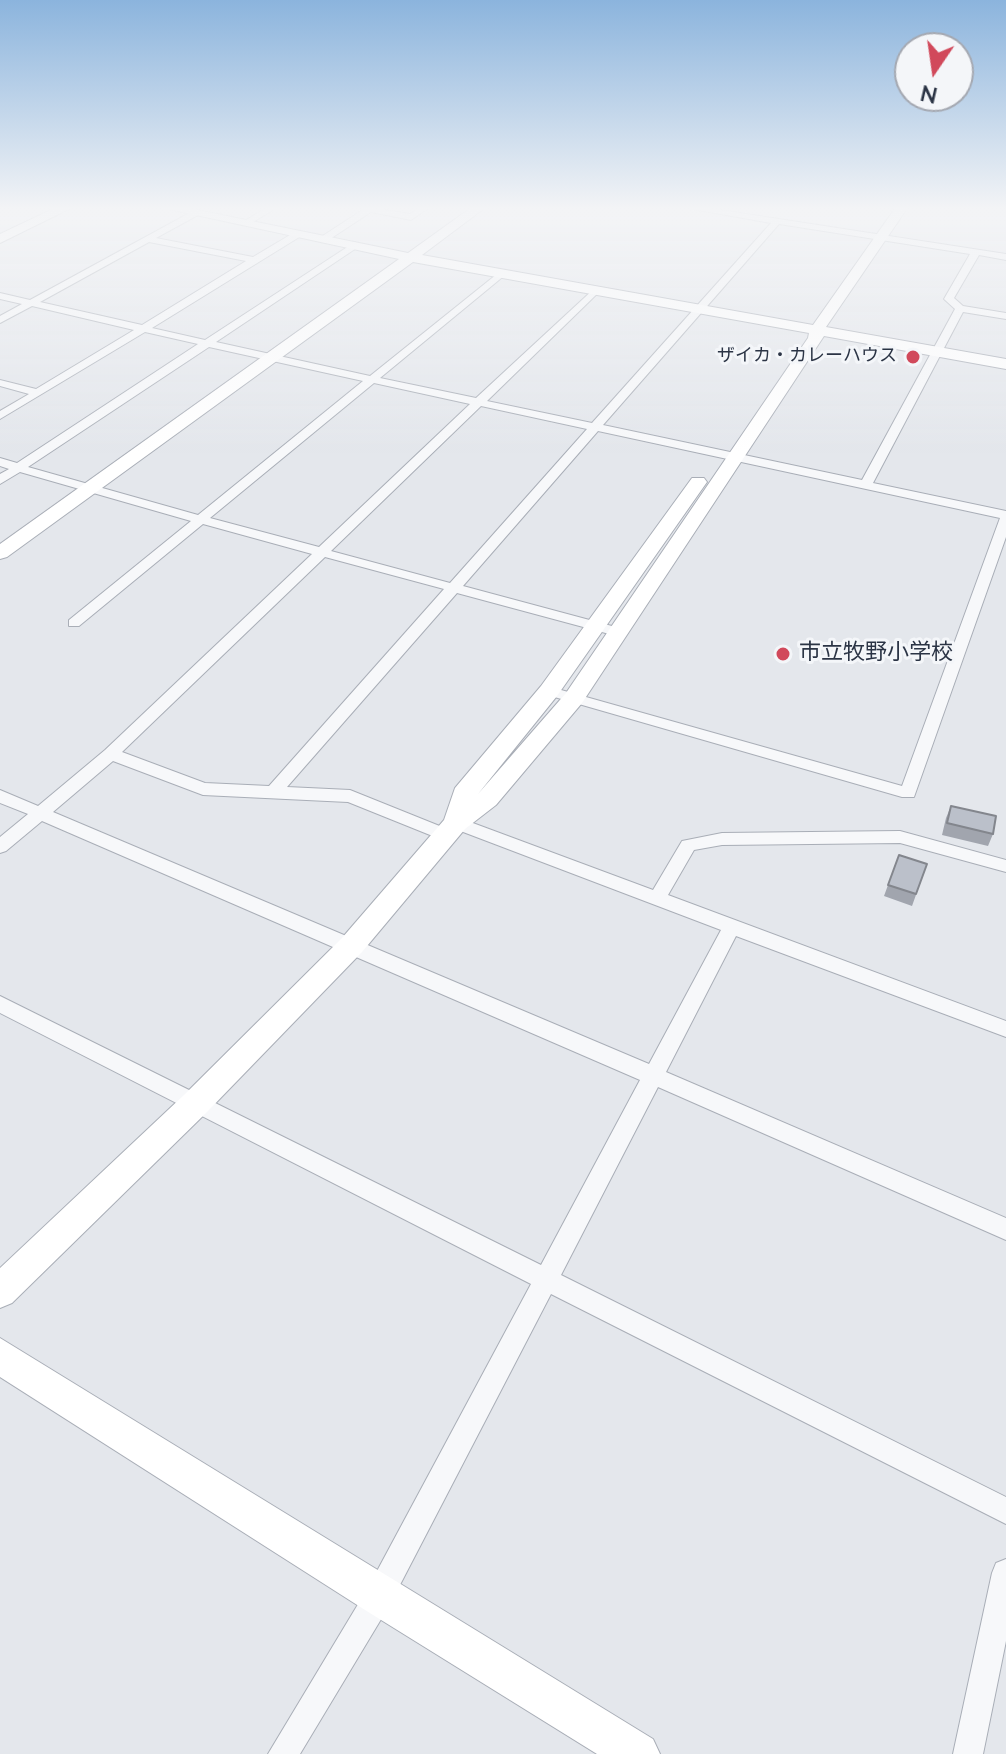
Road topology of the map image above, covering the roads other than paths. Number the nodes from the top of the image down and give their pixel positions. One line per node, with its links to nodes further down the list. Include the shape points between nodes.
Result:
1 (58, 289): 12 (street)
2 (206, 289): 17 (street)
3 (289, 289): 19 (street)
4 (366, 289): 21 (street)
5 (483, 289): 23 (street)
6 (590, 289): 10 (street)
7 (716, 289): 14 (street)
8 (846, 289): 18 (street)
9 (955, 289): 13 (street, via 949,299)
10 (596, 290): 14 (street); 26 (street)
11 (0, 296): 12 (street)
12 (32, 303): 16 (street); 17 (street)
13 (960, 308): 15 (street); 20 (street)
14 (698, 309): 18 (street); 28 (street)
15 (1006, 316)
16 (0, 320)
17 (143, 328): 19 (street); 25 (street)
18 (817, 330): 20 (street); 29 (street)
19 (208, 343): 21 (street); 31 (street)
20 (935, 352): 22 (street); 33 (street)
21 (271, 357): 23 (street); 34 (street)
22 (1006, 364)
23 (374, 378): 26 (street); 36 (street)
24 (0, 383): 25 (street)
25 (39, 393): 27 (street)
26 (480, 401): 28 (street); 37 (street)
27 (0, 416)
28 (595, 426): 29 (street); 39 (street)
29 (727, 455): 33 (street); 41 (street); 42 (street)
30 (0, 462): 31 (street)
31 (18, 467): 32 (street); 34 (street)
32 (0, 480)
33 (866, 484): 35 (street)
34 (90, 490): 36 (street); 38 (street)
35 (1006, 516): 44 (street, via 908,793)
36 (200, 519): 37 (street); 40 (street)
37 (321, 551): 39 (street); 45 (street)
38 (0, 553)
39 (455, 587): 41 (street); 46 (street)
40 (74, 623)
41 (595, 626): 42 (street); 43 (street)
42 (618, 632): 44 (street)
43 (549, 691): 44 (street); 49 (street, via 464,794)
44 (574, 698): 49 (street, via 487,799)
45 (111, 754): 46 (street, via 203,789); 48 (street)
46 (274, 791): 49 (street, via 350,796)
47 (0, 796): 48 (street)
48 (41, 814): 50 (street); 54 (street)
49 (451, 829): 52 (street); 54 (street)
50 (0, 847)
51 (1006, 866): 52 (street, via 900,837 722,839 688,845)
52 (657, 899): 53 (street)
53 (731, 928): 56 (street); 57 (street)
54 (352, 945): 57 (street); 58 (street)
55 (0, 1004): 58 (street)
56 (1006, 1029)
57 (652, 1078): 59 (street); 60 (street)
58 (196, 1103): 60 (street); 61 (street)
59 (1006, 1229)
60 (547, 1277): 63 (street); 65 (street)
61 (0, 1291)
62 (0, 1356): 65 (street)
63 (1006, 1511)
64 (1006, 1573): 68 (street)
65 (379, 1596): 66 (street); 67 (street)
66 (283, 1754)
67 (638, 1754)
68 (968, 1754)

